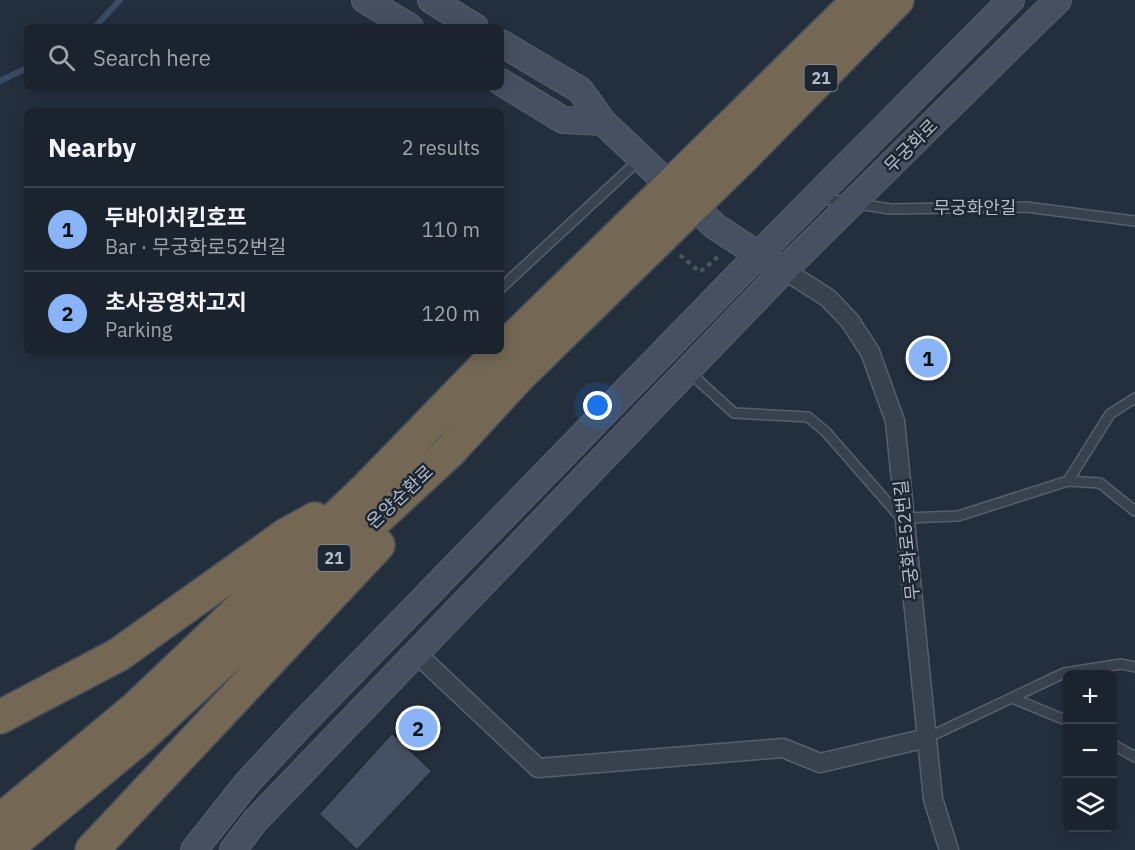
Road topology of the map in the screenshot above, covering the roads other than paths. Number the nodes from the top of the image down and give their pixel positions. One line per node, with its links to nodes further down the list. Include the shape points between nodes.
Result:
1 (365, 0): 7 (street)
2 (430, 0): 8 (street)
3 (859, 0): 12 (highway, 21)
4 (897, 0): 12 (highway, 21)
5 (1011, 0): 14 (street, 무궁화로)
6 (1058, 0): 15 (street, 무궁화로)
7 (405, 24)
8 (470, 24)
9 (504, 45): 11 (street, via 580,90)
10 (504, 84): 11 (street, via 563,120)
11 (603, 122): 13 (street)
12 (734, 144): 17 (highway, 21, bridge)
13 (641, 158): 18 (street, via 716,227); 20 (lane)
14 (816, 197): 15 (lane, 무궁화안길); 18 (street, 무궁화로)
15 (854, 202): 16 (lane, 무궁화안길, via 890,209 1026,207); 19 (street, 무궁화로)
16 (1135, 221)
17 (650, 242): 21 (highway, 온양순환로 / 21); 25 (highway, 온양순환로 / 21)
18 (747, 248): 19 (street); 41 (street, 무궁화로, via 247,783)
19 (784, 270): 23 (street, 무궁화로); 29 (street, 무궁화로52번길, via 828,298 850,321 870,352 895,421)
20 (504, 285)
21 (504, 349)
22 (498, 354): 27 (highway, 온양순환로 / 21)
23 (687, 370): 29 (lane, via 734,413 808,417); 30 (street, 무궁화로)
24 (1135, 398): 26 (lane, via 1110,414)
25 (449, 452): 39 (highway, 온양순환로 / 21, via 142,736); 40 (highway, via 386,536)
26 (1068, 481): 28 (lane, via 1100,483); 29 (lane, via 958,516)
27 (366, 489): 33 (highway, via 286,535 118,655); 38 (highway, 온양순환로 / 21, via 136,708)
28 (1135, 511)
29 (905, 520): 35 (street, 무궁화로52번길)
30 (416, 653): 35 (street, via 538,768 783,748 820,763); 42 (street, 무궁화로)
31 (1135, 667): 32 (lane, via 1121,664 1064,672)
32 (1012, 698): 34 (lane); 35 (lane)
33 (0, 717)
34 (1063, 719)
35 (927, 738): 43 (street, 무궁화로52번길, via 933,799)
36 (1117, 746): 37 (lane)
37 (1135, 757)
38 (0, 821)
39 (4, 850)
40 (92, 850)
41 (194, 850)
42 (232, 850)
43 (949, 850)

